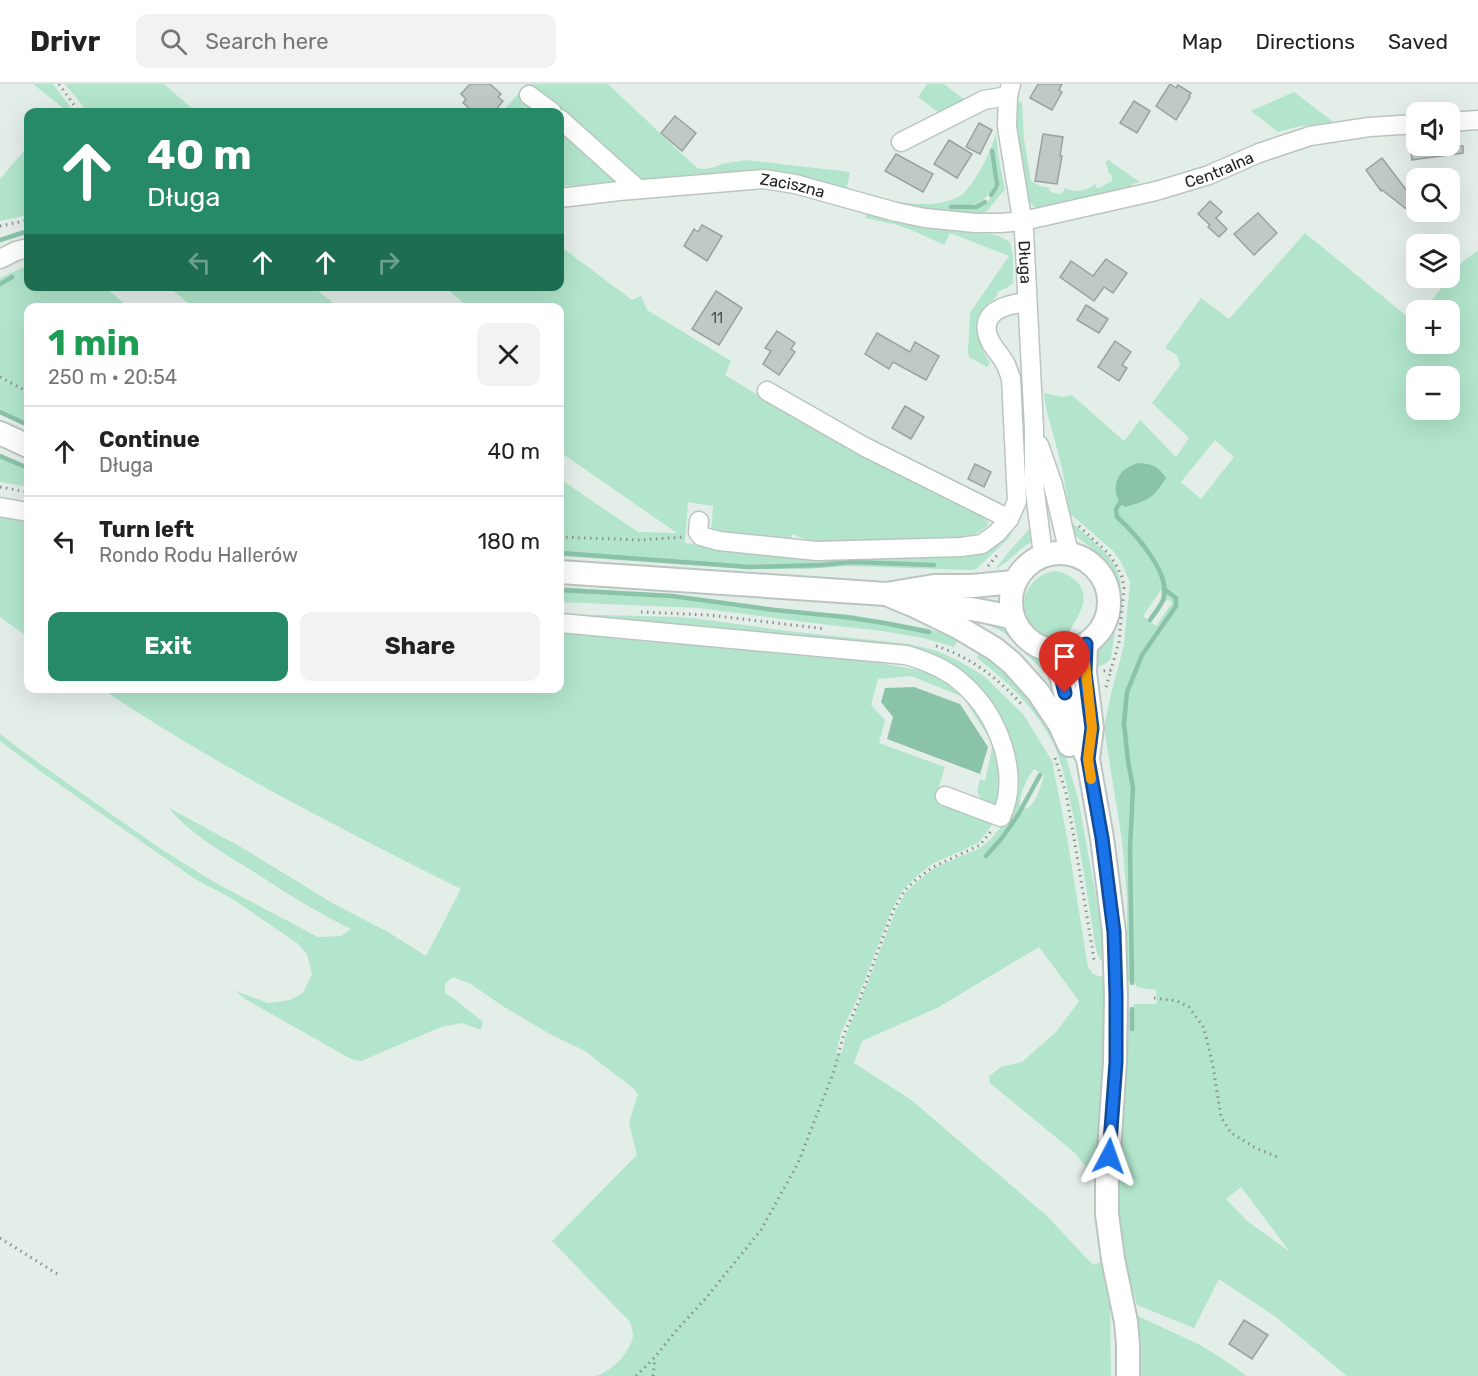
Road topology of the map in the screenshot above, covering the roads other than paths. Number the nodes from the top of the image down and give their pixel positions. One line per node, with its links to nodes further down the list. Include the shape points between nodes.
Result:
1 (1010, 90): 8 (street, Długa); 11 (street, Długa, via 1009,137)
2 (529, 95): 3 (street)
3 (547, 108)
4 (1478, 120): 5 (street)
5 (1460, 121)
6 (564, 123): 9 (street)
7 (1406, 125): 11 (street, Centralna, via 1310,136 1156,191)
8 (901, 142)
9 (638, 189): 10 (street, Zaciszna); 11 (street, Zaciszna, via 764,179 925,218 985,224)
10 (564, 198)
11 (1023, 220): 14 (street, Długa)
12 (24, 249): 13 (street)
13 (0, 259)
14 (1027, 302): 16 (street, Długa); 21 (street, via 1010,304 993,313 987,332 1011,378 1017,501)
15 (767, 391): 21 (street, via 865,447)
16 (1034, 429): 23 (street, Długa, via 1053,485); 24 (street, Długa, via 1034,484)
17 (0, 433): 18 (main road)
18 (24, 444)
19 (0, 507): 20 (street)
20 (24, 511)
21 (1009, 519): 22 (street, via 982,544 962,547 817,550 719,541 701,536)
22 (698, 526)
23 (1069, 553): 24 (main road); 31 (main road, via 1095,567 1109,594 1104,624)
24 (1043, 555): 26 (main road, via 1021,571)
25 (564, 572): 27 (main road)
26 (1014, 582): 27 (main road, via 934,586); 29 (main road)
27 (886, 594): 28 (main road)
28 (915, 606): 29 (main road, via 981,610); 33 (main road, via 974,636 1012,663)
29 (1013, 618): 32 (main road, via 1030,642)
30 (564, 623): 34 (street, via 924,660 963,684 980,703 1003,745 1007,764 1009,785 1001,817)
31 (1086, 644): 32 (main road); 33 (main road, via 1085,673 1092,728)
32 (1055, 652): 33 (main road, via 1074,727)
33 (1090, 768): 35 (main road, via 1114,932 1116,1062 1107,1214 1126,1322)
34 (945, 796)
35 (1128, 1376)

